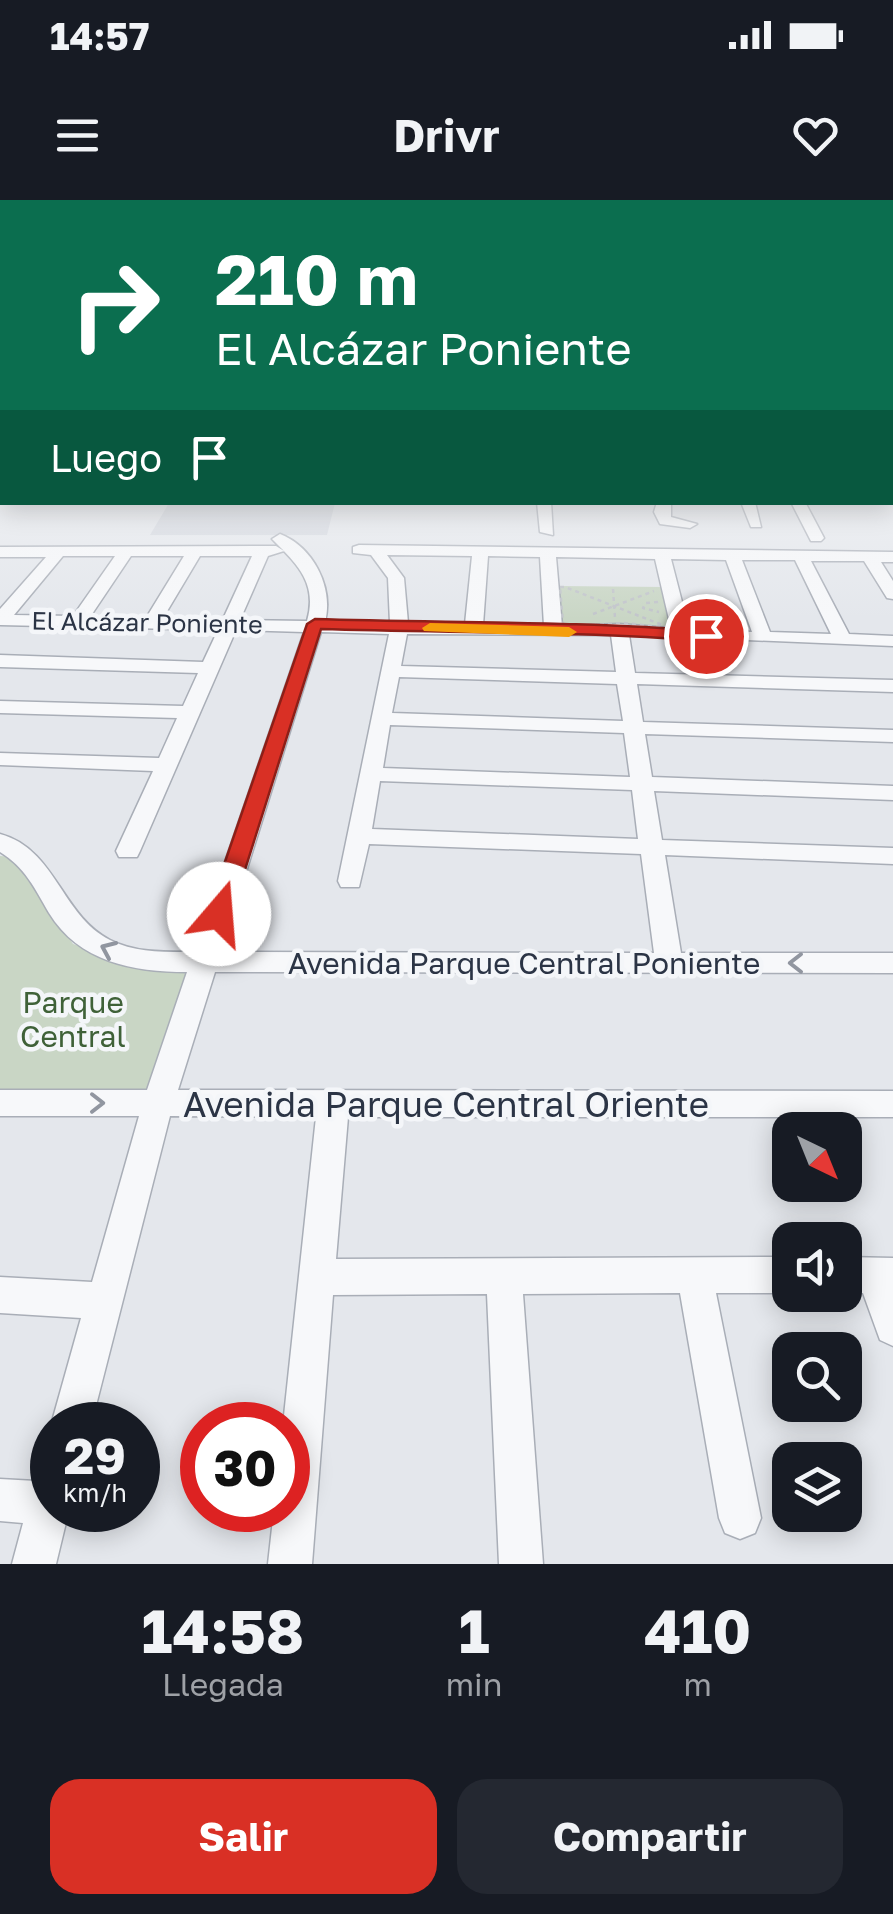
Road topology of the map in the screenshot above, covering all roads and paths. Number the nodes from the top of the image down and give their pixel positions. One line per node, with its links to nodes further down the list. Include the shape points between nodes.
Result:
1 (544, 505): 7 (street)
2 (749, 505): 6 (street)
3 (800, 505): 8 (street)
4 (665, 506): 5 (street, via 667,522)
5 (687, 517)
6 (756, 524)
7 (548, 532)
8 (816, 538)
9 (279, 547): 10 (street); 35 (street, via 312,570 318,586); 36 (street)
10 (195, 551): 14 (street); 34 (street)
11 (480, 551): 15 (street); 37 (street, via 368,550 396,578); 39 (street)
12 (0, 552): 13 (street)
13 (58, 552): 14 (street); 22 (street)
14 (127, 552): 33 (street)
15 (548, 552): 16 (street); 38 (street)
16 (661, 552): 17 (street); 40 (street)
17 (731, 553): 18 (street); 41 (street)
18 (800, 555): 19 (street); 42 (street)
19 (869, 556): 20 (street); 25 (street)
20 (893, 557)
21 (0, 583): 22 (street)
22 (32, 583): 32 (street)
23 (662, 588): 26 (path)
24 (613, 589): 31 (path)
25 (893, 594)
26 (634, 598): 28 (path); 31 (path)
27 (667, 602): 28 (path)
28 (646, 604): 29 (path)
29 (646, 611): 30 (path); 31 (path)
30 (669, 612)
31 (621, 619): 38 (street, El Alcázar Poniente); 38 (path); 40 (street, El Alcázar Poniente); 47 (street)
32 (0, 620): 33 (street, El Alcázar Poniente)
33 (78, 622): 34 (street, El Alcázar Poniente)
34 (151, 624): 36 (street, El Alcázar Poniente)
35 (315, 624): 36 (street, El Alcázar Poniente); 37 (street, El Alcázar Poniente); 65 (street)
36 (228, 626): 45 (street)
37 (399, 627): 39 (street, El Alcázar Poniente); 46 (street)
38 (559, 628): 39 (street, El Alcázar Poniente)
39 (474, 629)
40 (674, 629): 41 (street, El Alcázar Poniente)
41 (763, 638): 42 (street, El Alcázar Poniente)
42 (842, 640): 43 (street, El Alcázar Poniente)
43 (893, 642)
44 (0, 660): 45 (street)
45 (210, 668): 50 (street)
46 (390, 671): 47 (street); 51 (street)
47 (626, 678): 48 (street); 52 (street)
48 (893, 686)
49 (0, 707): 50 (street)
50 (190, 712): 55 (street)
51 (381, 719): 52 (street); 56 (street)
52 (634, 728): 53 (street); 57 (street)
53 (893, 736)
54 (0, 759): 55 (street)
55 (166, 765): 62 (street)
56 (370, 774): 57 (street); 59 (street)
57 (642, 784): 58 (street); 60 (street)
58 (893, 793)
59 (358, 836): 60 (street); 64 (street)
60 (652, 847): 63 (street); 66 (street)
61 (7, 849): 65 (street, Avenida Parque Central Poniente, one-way to 61, via 144,960 96,944 73,926 46,880)
62 (128, 851)
63 (893, 856)
64 (350, 880)
65 (203, 962): 66 (street, Avenida Parque Central Poniente); 69 (street)
66 (670, 964): 67 (street, Avenida Parque Central Poniente, one-way to 66)
67 (893, 964)
68 (0, 1103): 69 (street, Avenida Parque Central Oriente, one-way to 69)
69 (158, 1103): 70 (street, Avenida Parque Central Oriente); 78 (street)
70 (333, 1104): 71 (street, Avenida Parque Central Oriente); 76 (street)
71 (893, 1104)
72 (772, 1275): 75 (street)
73 (871, 1275): 79 (street)
74 (504, 1276): 75 (street); 76 (street); 87 (street)
75 (695, 1276): 83 (street)
76 (317, 1277): 86 (street)
77 (0, 1295): 78 (street)
78 (104, 1301): 80 (street)
79 (893, 1327)
80 (76, 1402)
81 (30, 1499): 82 (street)
82 (0, 1500)
83 (740, 1518)
84 (42, 1532): 85 (street)
85 (34, 1564)
86 (290, 1564)
87 (522, 1564)

